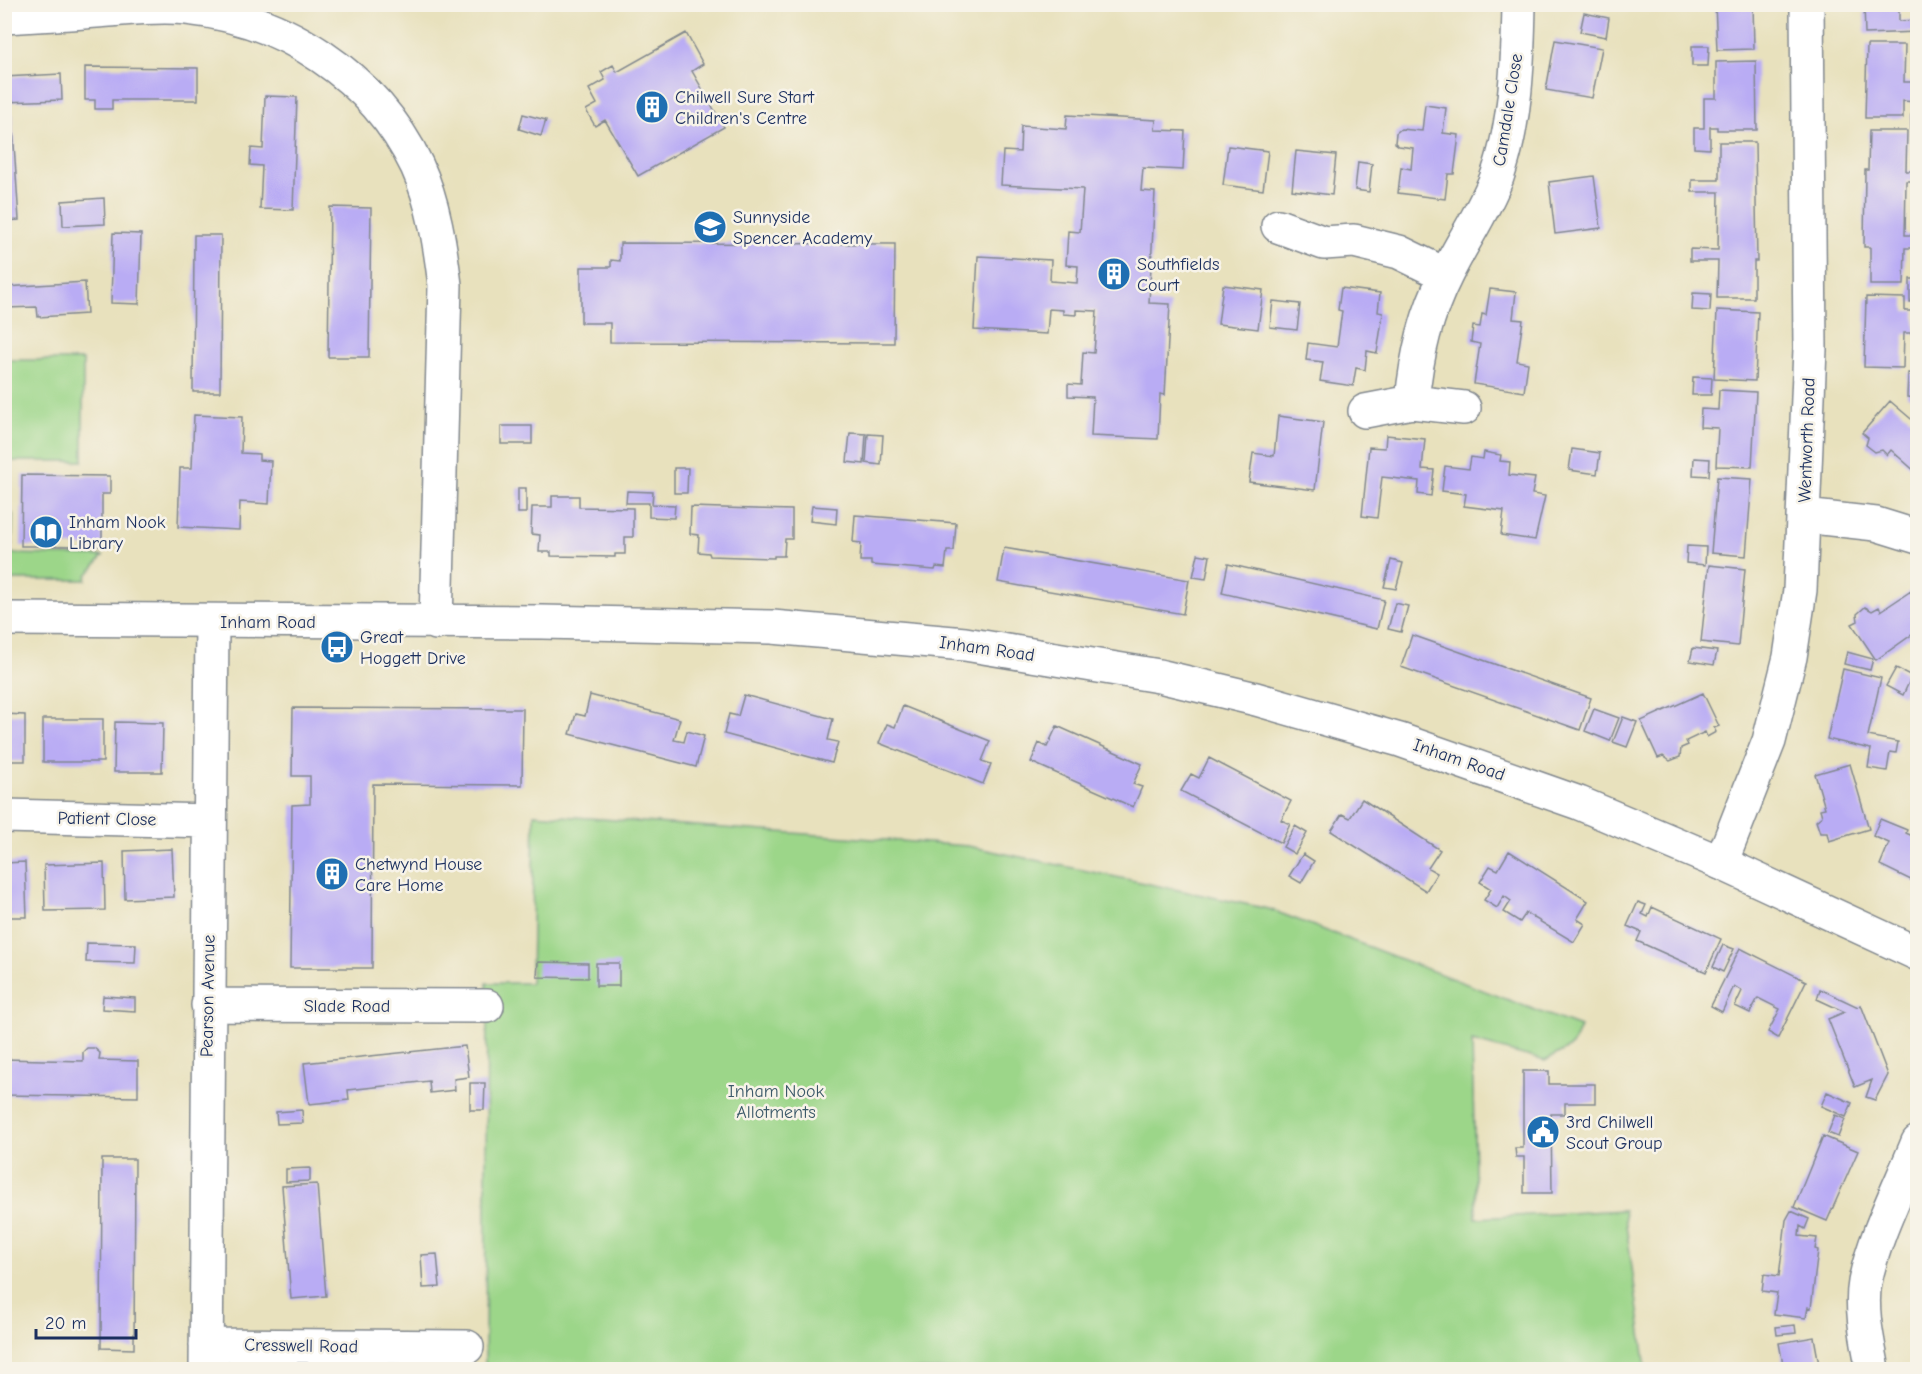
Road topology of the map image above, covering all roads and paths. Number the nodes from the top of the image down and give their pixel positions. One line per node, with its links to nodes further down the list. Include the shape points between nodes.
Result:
1 (1519, 4): 5 (street, Camdale Close, via 1513,101 1504,156 1496,180)
2 (1807, 4): 9 (street, Wentworth Road, via 1810,349)
3 (4, 17): 13 (street, via 147,7 185,7 218,13 307,45 352,80 385,113 417,167 439,237 445,285)
4 (1278, 226): 5 (street, via 1324,243 1354,241 1399,252)
5 (1446, 275): 6 (street, Camdale Close, via 1430,310 1416,358)
6 (1412, 402): 7 (street); 8 (street)
7 (1464, 408)
8 (1365, 411)
9 (1804, 516): 10 (street, via 1876,524); 16 (street, Wentworth Road, via 1800,590 1790,657 1769,741)
10 (1917, 537)
11 (4, 619): 12 (street, Inham Road)
12 (212, 622): 13 (street, Inham Road); 15 (street, Pearson Avenue)
13 (436, 623): 16 (street, Inham Road, via 772,627 965,644 1159,676 1256,699 1431,750 1579,803)
14 (4, 816): 15 (street, Patient Close)
15 (210, 821): 18 (street, Pearson Avenue)
16 (1721, 863): 17 (street, Inham Road)
17 (1917, 954)
18 (208, 1005): 19 (street, Slade Road); 22 (street, Pearson Avenue)
19 (486, 1006)
20 (1917, 1142): 23 (street, via 1865,1283 1865,1321)
21 (467, 1347): 22 (street, Cresswell Road)
22 (206, 1357)
23 (1874, 1370)

